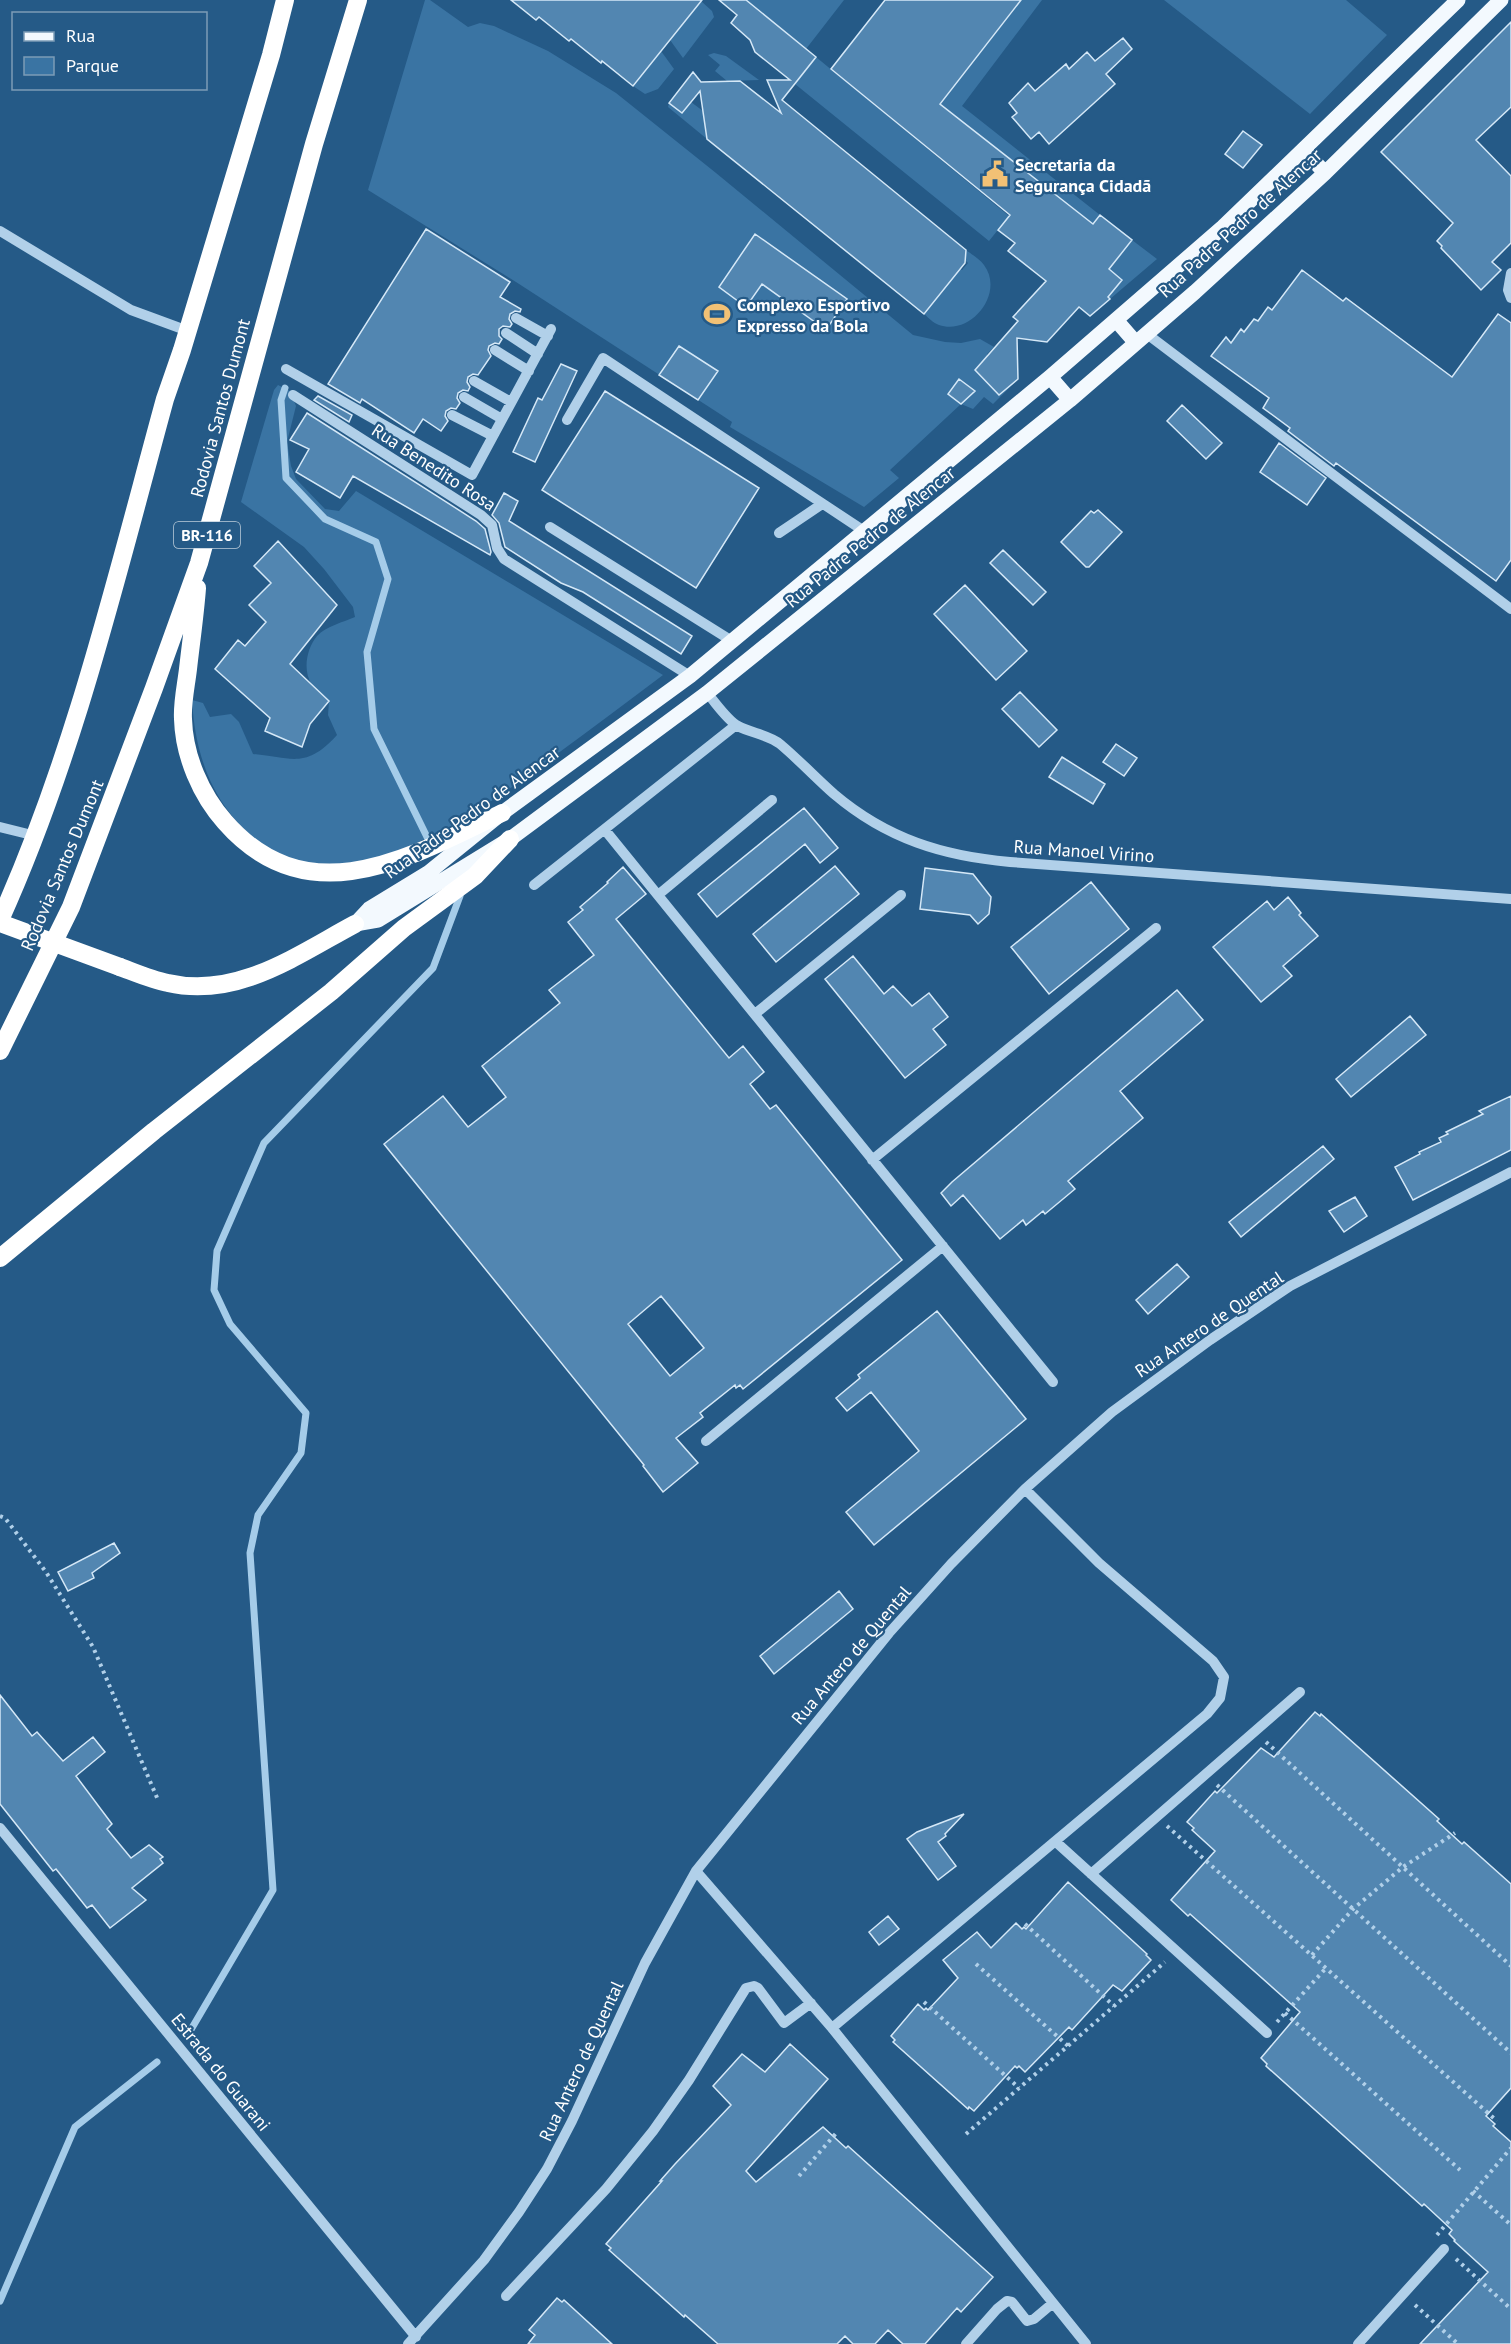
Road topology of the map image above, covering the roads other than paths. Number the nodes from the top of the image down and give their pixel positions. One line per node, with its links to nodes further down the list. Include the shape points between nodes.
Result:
1 (285, 0): 12 (highway, Rodovia Santos Dumont)
2 (358, 0): 33 (highway, Rodovia Santos Dumont / BR-116, via 314,144)
3 (1458, 0): 5 (main road, Rua Padre Pedro de Alencar)
4 (1501, 0): 6 (main road, Rua Padre Pedro de Alencar)
5 (1304, 150): 6 (main road); 11 (main road, Rua Padre Pedro de Alencar)
6 (1325, 173): 14 (main road, Rua Padre Pedro de Alencar)
7 (0, 231): 12 (street, via 131,310)
8 (1511, 273): 9 (street)
9 (1511, 298)
10 (516, 318): 16 (street, via 550,333)
11 (1116, 320): 14 (main road); 19 (main road, Rua Padre Pedro de Alencar)
12 (188, 330): 43 (highway, Rodovia Santos Dumont, via 77,713)
13 (506, 333): 16 (street)
14 (1142, 338): 23 (main road, Rua Padre Pedro de Alencar); 34 (street)
15 (495, 350): 18 (street)
16 (538, 354): 18 (street)
17 (286, 369): 28 (street, via 472,475)
18 (529, 370): 24 (street)
19 (1050, 377): 23 (main road); 31 (main road, Rua Padre Pedro de Alencar)
20 (474, 381): 24 (street)
21 (293, 395): 36 (street, Rua Benedito Rosa, via 481,515 492,525 496,548 504,559)
22 (464, 397): 26 (street)
23 (1070, 400): 37 (main road, Rua Padre Pedro de Alencar)
24 (512, 402): 26 (street)
25 (452, 415): 28 (street)
26 (502, 419): 28 (street)
27 (567, 420): 29 (street, via 603,358)
28 (494, 436)
29 (822, 504): 31 (street); 32 (street)
30 (550, 527): 35 (street)
31 (864, 531): 35 (main road, Rua Padre Pedro de Alencar)
32 (778, 534)
33 (199, 563): 40 (highway, via 184,701 185,740 204,793 216,812 250,847 295,869 325,874 370,870 423,851); 53 (highway, Rodovia Santos Dumont / BR-116, via 71,907)
34 (1511, 609)
35 (732, 641): 36 (main road, Rua Padre Pedro de Alencar)
36 (690, 676): 40 (main road, Rua Padre Pedro de Alencar)
37 (707, 693): 38 (street, Rua Manoel Virino); 44 (main road, Rua Padre Pedro de Alencar)
38 (736, 725): 42 (street); 48 (street, Rua Manoel Virino, via 778,742 869,820 903,838 973,859)
39 (772, 800): 46 (street)
40 (502, 813): 50 (main road, Rua Padre Pedro de Alencar, via 428,873 369,909)
41 (0, 827): 43 (street)
42 (605, 830): 45 (street); 46 (street)
43 (36, 836): 49 (highway, Rodovia Santos Dumont)
44 (510, 839): 50 (main road, Rua Padre Pedro de Alencar, via 378,920); 57 (highway, via 475,876 404,928 331,992)
45 (534, 885)
46 (658, 895): 52 (street)
47 (901, 895): 52 (street)
48 (1511, 900)
49 (0, 922): 50 (highway, bridge, via 120,967 188,986 237,983)
50 (355, 924)
51 (1156, 928): 54 (street)
52 (755, 1014): 54 (street)
53 (0, 1051)
54 (873, 1160): 56 (street)
55 (1511, 1172): 60 (street, Rua Antero de Quental, via 1263,1303 1112,1412)
56 (943, 1246): 58 (street); 59 (street)
57 (0, 1258)
58 (1053, 1382)
59 (706, 1441)
60 (1025, 1489): 63 (street, via 1099,1563 1213,1661 1224,1677 1220,1698 1207,1714); 64 (street, Rua Antero de Quental, via 889,1633)
61 (1300, 1692): 65 (street)
62 (0, 1828): 72 (street, Estrada do Guarani)
63 (1056, 1842): 65 (street); 67 (street)
64 (696, 1871): 66 (street); 72 (street, Rua Antero de Quental, via 645,1964 547,2169 484,2260)
65 (1091, 1874): 68 (street)
66 (811, 2003): 67 (street); 70 (street, via 784,2023 758,1988 746,1988 654,2131)
67 (832, 2028): 71 (street)
68 (1267, 2033)
69 (1444, 2249): 75 (street)
70 (506, 2296)
71 (1053, 2303): 73 (street, via 1027,2321 1007,2301); 74 (street)
72 (412, 2341)
73 (966, 2344)
74 (1086, 2344)
75 (1358, 2344)

